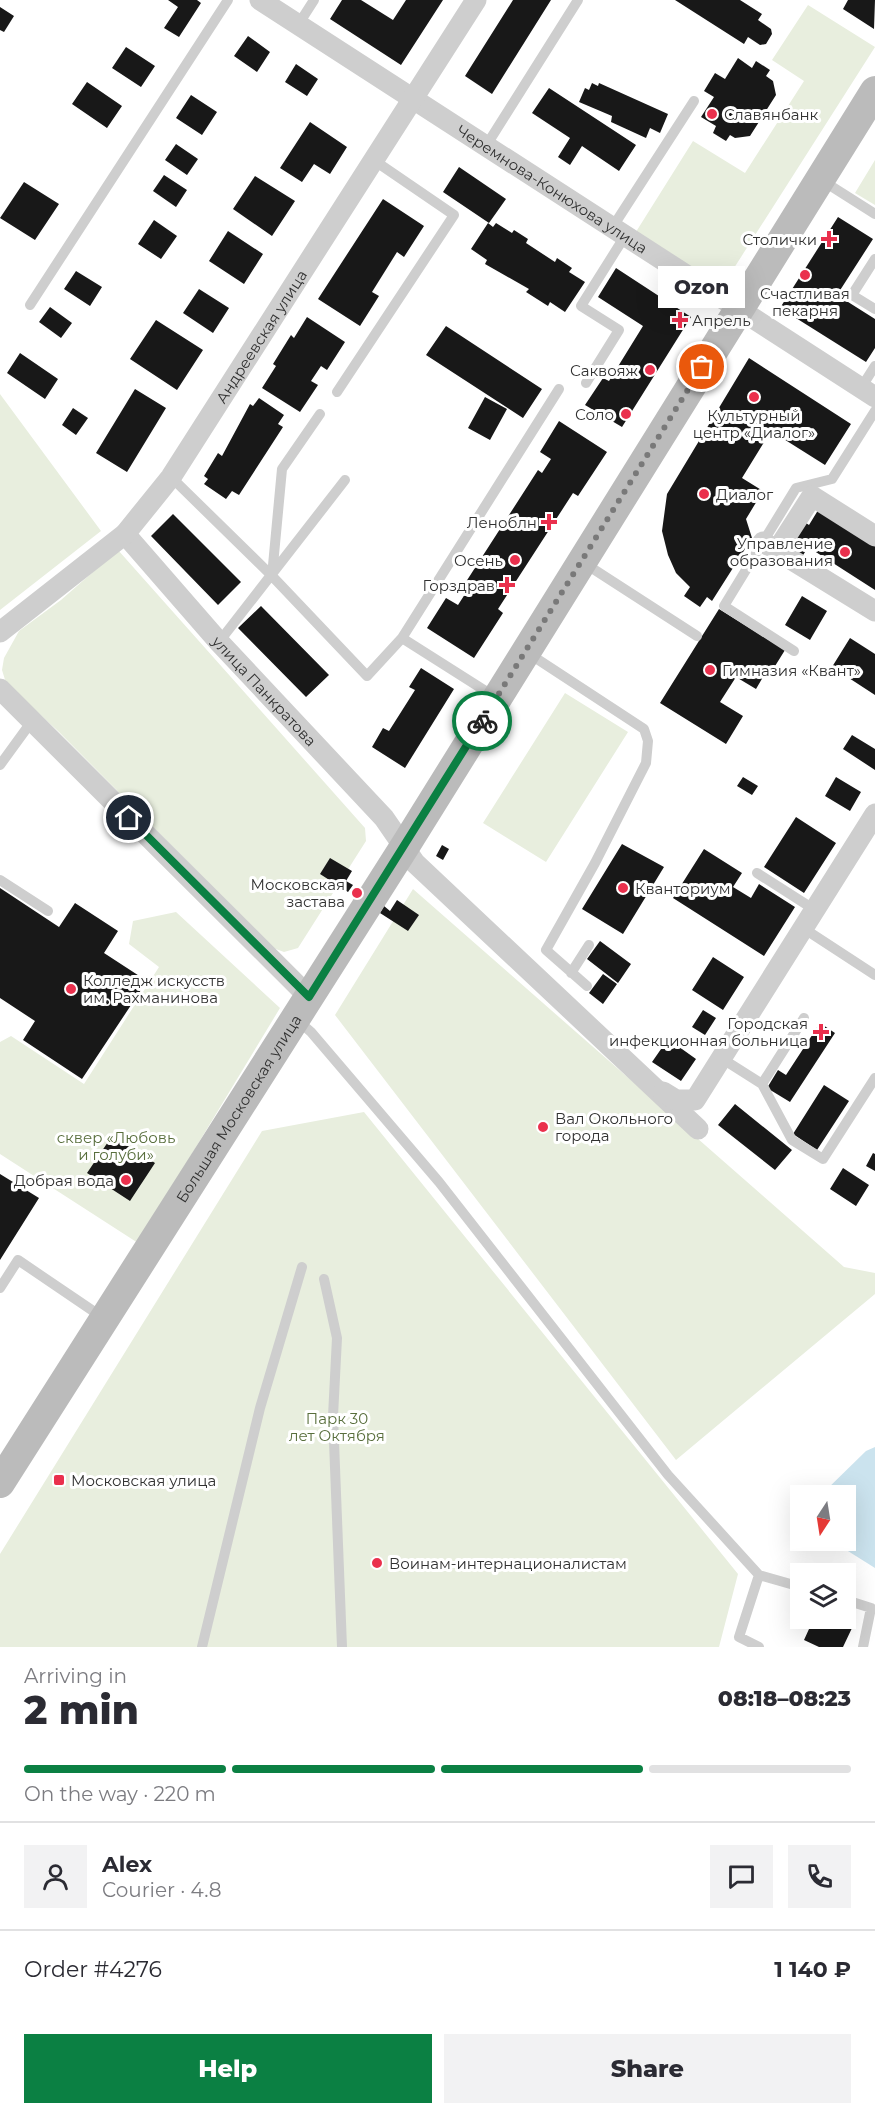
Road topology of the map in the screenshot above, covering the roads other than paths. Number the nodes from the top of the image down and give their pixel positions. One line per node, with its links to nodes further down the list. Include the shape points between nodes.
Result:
1 (228, 0): 16 (lane)
2 (260, 0): 6 (street, Черемнова-Конюхова улица)
3 (314, 0): 6 (lane)
4 (476, 0): 8 (street, Андреевская улица)
5 (578, 0): 10 (lane)
6 (298, 25): 8 (street, Черемнова-Конюхова улица)
7 (875, 91): 12 (main road, Большая Московская улица)
8 (414, 100): 10 (street, Черемнова-Конюхова улица); 11 (street, Андреевская улица)
9 (694, 101): 14 (lane)
10 (486, 146): 14 (street, Черемнова-Конюхова улица)
11 (375, 161): 22 (lane, via 454,215); 26 (street, Андреевская улица)
12 (820, 179): 13 (lane); 17 (main road, Большая Московская улица)
13 (875, 214)
14 (619, 232): 17 (street, Черемнова-Конюхова улица); 20 (lane, via 581,306 619,330)
15 (875, 259): 18 (lane, via 852,295)
16 (30, 306)
17 (738, 309): 23 (street, Черемнова-Конюхова улица); 31 (main road, Большая Московская улица)
18 (875, 309)
19 (875, 366): 23 (lane)
20 (586, 383)
21 (559, 389): 36 (lane)
22 (337, 392)
23 (868, 393)
24 (875, 411): 30 (lane, via 832,479 796,488)
25 (320, 414): 32 (lane, via 282,469)
26 (171, 477): 28 (street, Андреевская улица); 32 (lane)
27 (345, 480): 32 (lane)
28 (125, 534): 34 (street, Андреевская улица); 37 (street, улица Панкратова)
29 (875, 536): 30 (street, via 812,496)
30 (770, 545): 33 (street); 39 (lane, via 724,606)
31 (581, 562): 35 (lane); 38 (main road, Большая Московская улица)
32 (272, 576): 36 (lane, via 367,676); 37 (lane)
33 (875, 611)
34 (0, 632)
35 (697, 636)
36 (402, 638): 41 (lane)
37 (219, 642): 45 (street, улица Панкратова)
38 (526, 651): 41 (main road, Большая Московская улица); 52 (lane, via 644,729 648,741 646,763 546,950)
39 (794, 651)
40 (0, 690): 42 (street)
41 (496, 699): 45 (main road, Большая Московская улица)
42 (32, 721): 43 (lane); 55 (street)
43 (0, 765)
44 (875, 814): 48 (street)
45 (405, 846): 55 (main road, Большая Московская улица); 60 (street, улица Панкратова, via 415,862)
46 (757, 873): 48 (lane)
47 (0, 880): 49 (lane)
48 (815, 910): 50 (street)
49 (48, 911)
50 (803, 928): 53 (lane); 57 (street)
51 (589, 945): 52 (lane)
52 (571, 973): 54 (lane)
53 (875, 975)
54 (587, 986)
55 (303, 1008): 66 (main road, Большая Московская улица); 68 (lane, via 311,1032 439,1182 668,1475)
56 (804, 1018): 59 (lane)
57 (721, 1058): 59 (lane); 61 (street)
58 (875, 1078): 59 (lane, via 823,1160 792,1140)
59 (762, 1084)
60 (658, 1089): 61 (street, via 676,1100); 62 (street)
61 (695, 1100): 62 (lane)
62 (698, 1129)
63 (302, 1267): 71 (lane, via 260,1408)
64 (324, 1280): 72 (lane, via 337,1338 333,1416)
65 (0, 1288): 66 (lane, via 18,1260)
66 (105, 1319): 67 (main road, Большая Московская улица)
67 (0, 1483)
68 (759, 1575): 69 (lane); 73 (lane, via 739,1637)
69 (790, 1584)
70 (856, 1603): 74 (lane, via 871,1608)
71 (202, 1647)
72 (342, 1647)
73 (759, 1647)
74 (863, 1647)

